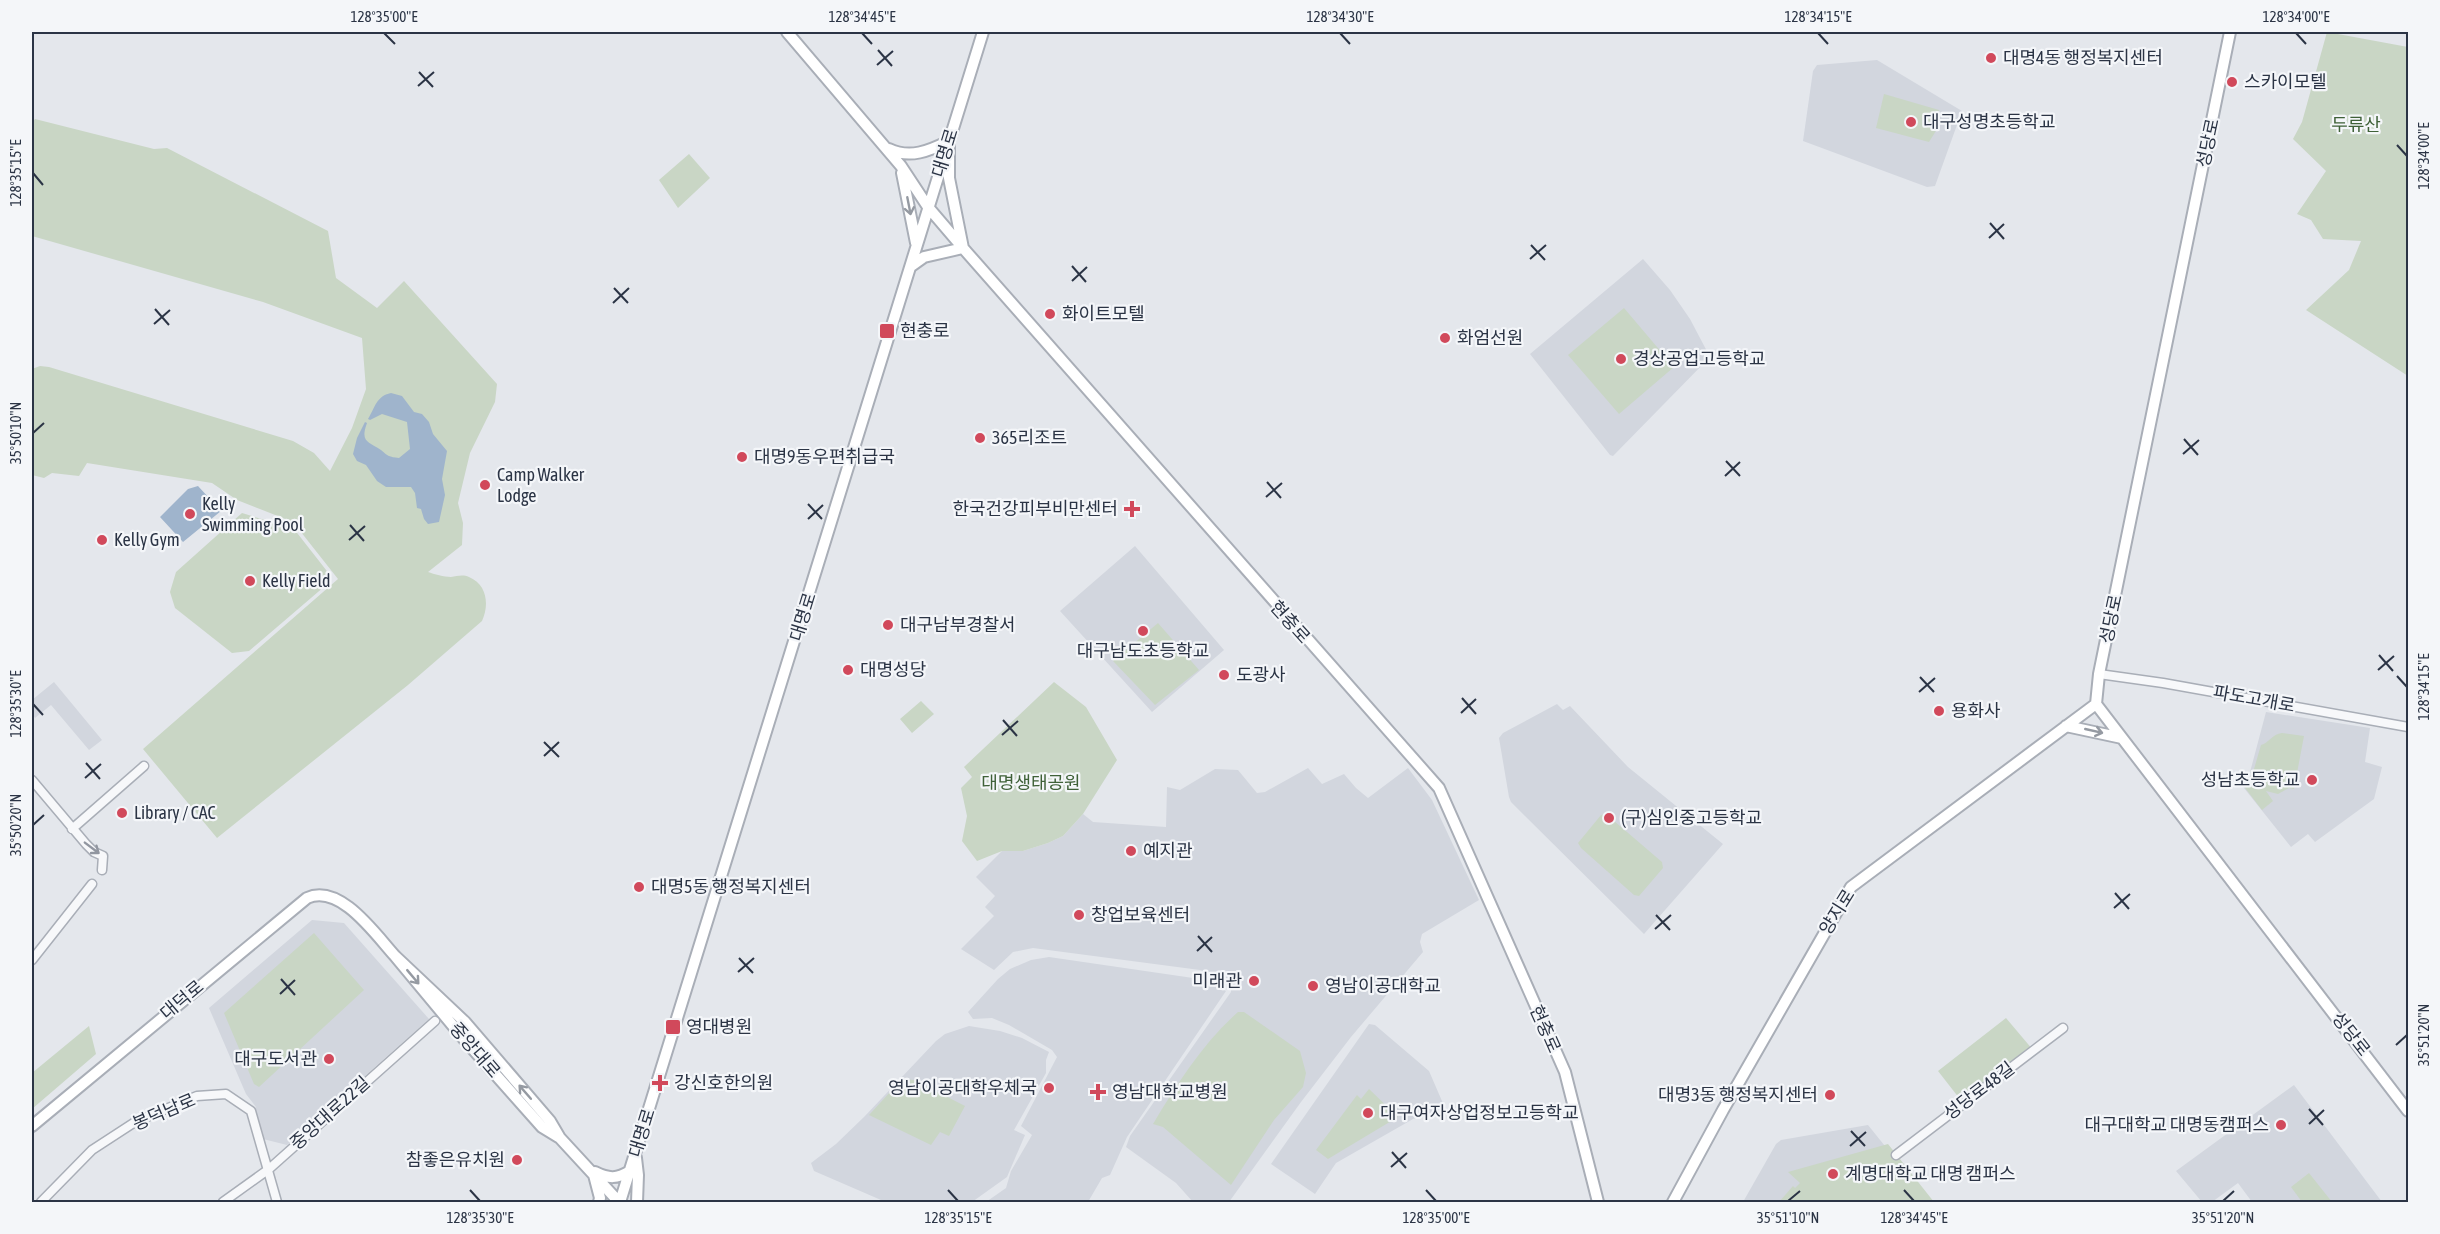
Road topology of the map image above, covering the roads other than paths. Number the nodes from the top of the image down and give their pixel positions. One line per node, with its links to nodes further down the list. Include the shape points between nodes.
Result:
1 (787, 32): 5 (main road, 현충로)
2 (983, 32): 4 (main road, 대명로)
3 (2230, 32): 11 (main road, 성당로)
4 (949, 141): 5 (main road, via 929,151 901,155); 7 (main road, 대명로); 9 (main road, via 949,178)
5 (884, 147): 6 (main road, 현충로)
6 (901, 166): 7 (main road, 현충로); 8 (main road, one-way to 8)
7 (928, 207): 8 (main road, 대명로); 9 (main road, 현충로)
8 (916, 245): 10 (main road, 대명로)
9 (963, 248): 10 (main road, via 924,257); 38 (main road, 현충로, via 1439,788 1564,1072)
10 (910, 267): 27 (main road, 대명로)
11 (2099, 674): 12 (main road, 성당로); 14 (street, 파도고개로)
12 (2096, 704): 13 (main road, 양지로); 15 (main road, 성당로)
13 (2066, 726): 15 (main road, one-way to 15); 39 (main road, 양지로, via 1851,887)
14 (2409, 727)
15 (2122, 738): 25 (main road, 성당로)
16 (144, 766): 18 (street)
17 (32, 780): 18 (street)
18 (72, 829): 19 (street, one-way to 19, via 103,856)
19 (102, 870)
20 (92, 885): 22 (street)
21 (339, 900): 26 (main road, 대덕로, via 316,894 294,907); 30 (main road, 중앙대로, via 465,1022)
22 (32, 960)
23 (435, 1021): 29 (street, 중앙대로22길)
24 (2063, 1028): 28 (street, 성당로48길)
25 (2409, 1111)
26 (32, 1126)
27 (636, 1155): 31 (main road, 대명로); 37 (main road)
28 (1896, 1155)
29 (269, 1168): 32 (street, 봉덕남로, via 250,1111 226,1094 197,1096 135,1122 92,1149); 33 (street, 중앙대로22길); 34 (street, 봉덕남로)
30 (592, 1171): 31 (main road, via 618,1178); 35 (main road); 36 (main road, 중앙대로)
31 (630, 1171): 36 (main road, 대명로)
32 (41, 1203)
33 (223, 1203)
34 (277, 1203)
35 (599, 1203)
36 (620, 1203)
37 (637, 1203)
38 (1598, 1203)
39 (1672, 1203)

